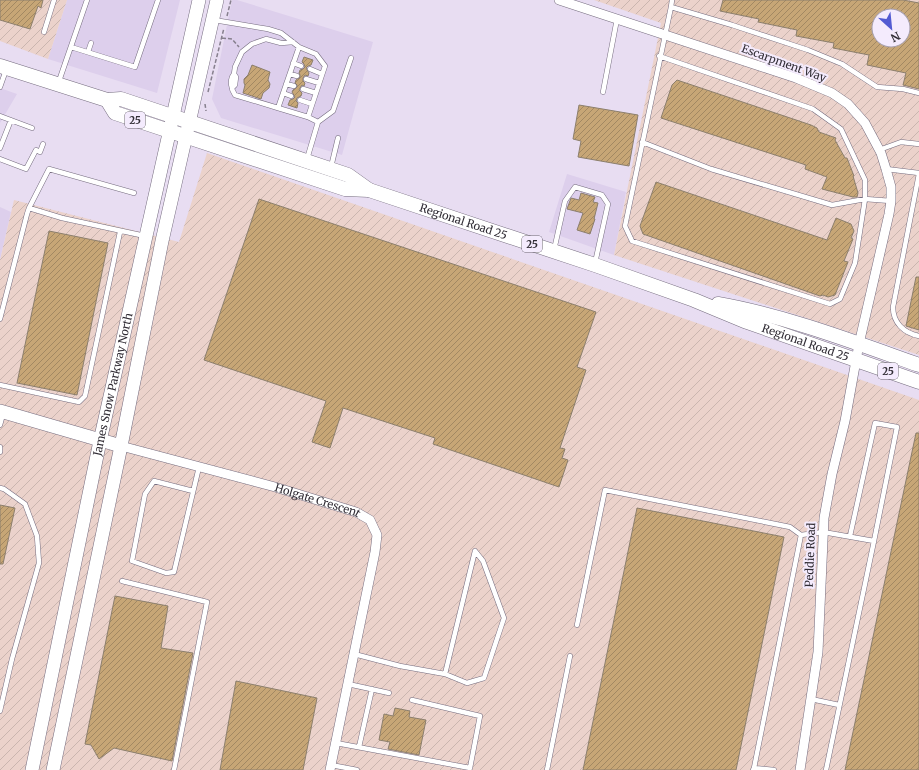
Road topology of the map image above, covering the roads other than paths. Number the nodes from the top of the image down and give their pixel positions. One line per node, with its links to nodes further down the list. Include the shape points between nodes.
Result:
1 (54, 0): 11 (lane)
2 (87, 0): 15 (lane)
3 (158, 0): 17 (lane, via 135,67)
4 (199, 0): 44 (main road, James Snow Parkway North)
5 (217, 0): 10 (main road, James Snow Parkway North)
6 (559, 0): 9 (street, Escarpment Way)
7 (672, 0): 8 (lane)
8 (671, 6): 12 (lane); 37 (lane, via 808,50 842,64 877,87)
9 (617, 19): 12 (street, Escarpment Way); 34 (lane)
10 (212, 20): 14 (lane, via 268,29 281,33); 47 (main road, James Snow Parkway North)
11 (44, 32)
12 (664, 34): 18 (lane); 57 (street, Escarpment Way, via 796,78 832,93 848,104 865,123)
13 (91, 42): 17 (lane)
14 (293, 42): 16 (lane); 42 (lane, via 266,40 252,44 244,51 235,67 235,85 232,88 235,96)
15 (71, 47): 17 (lane); 29 (lane)
16 (299, 47): 20 (lane); 25 (lane, via 316,54 324,66)
17 (88, 52)
18 (660, 56): 53 (lane); 65 (lane, via 813,109 841,129 865,180)
19 (350, 58): 48 (lane, via 333,111)
20 (293, 63): 21 (lane); 24 (lane)
21 (301, 66)
22 (4, 68): 29 (main road, Regional Road 25 / 25); 31 (lane)
23 (310, 69): 25 (lane)
24 (290, 74): 26 (lane); 30 (lane)
25 (322, 74): 28 (lane)
26 (298, 76)
27 (306, 79): 28 (lane)
28 (319, 83): 36 (lane)
29 (58, 84): 39 (main road, Regional Road 25 / 25)
30 (286, 84): 32 (lane); 35 (lane)
31 (0, 86)
32 (294, 86)
33 (303, 89): 36 (lane)
34 (603, 92)
35 (283, 93): 38 (lane); 42 (lane)
36 (316, 93): 41 (lane)
37 (919, 93)
38 (291, 96)
39 (106, 100): 44 (main road, Regional Road 25 / 25, via 121,99); 50 (main road, Regional Road 25 / 25, via 115,114)
40 (300, 100): 41 (lane)
41 (312, 104): 45 (lane)
42 (278, 108): 45 (lane)
43 (0, 116): 46 (lane)
44 (174, 117): 47 (main road, Regional Road 25 / 25); 50 (main road, James Snow Parkway North)
45 (308, 117): 48 (lane)
46 (11, 120): 49 (lane); 56 (lane)
47 (189, 122): 51 (main road, James Snow Parkway North); 59 (main road, Regional Road 25 / 25)
48 (318, 122): 59 (lane)
49 (32, 128)
50 (170, 132): 51 (main road, Regional Road 25 / 25); 69 (main road, James Snow Parkway North)
51 (185, 137): 63 (main road, Regional Road 25 / 25, via 345,189); 82 (main road, James Snow Parkway North, via 162,241)
52 (338, 138): 60 (lane)
53 (642, 142): 65 (lane, via 711,169 832,204); 65 (lane, via 625,226 632,241 830,304 840,299 855,263)
54 (43, 144): 58 (lane, via 40,152 36,150 26,169)
55 (919, 144): 57 (lane, via 901,142)
56 (0, 148)
57 (879, 150): 61 (street, Escarpment Way)
58 (0, 159)
59 (306, 160): 60 (main road, Regional Road 25 / 25)
60 (330, 169): 63 (main road, Regional Road 25 / 25, via 348,175)
61 (886, 169): 62 (lane); 66 (street, Escarpment Way, via 891,186)
62 (919, 174): 74 (lane, via 893,307 893,316 901,328)
63 (369, 190): 70 (main road, Regional Road 25 / 25)
64 (134, 193): 67 (lane, via 49,169)
65 (865, 199): 66 (lane)
66 (891, 201): 75 (street, Escarpment Way)
67 (29, 208): 68 (lane); 73 (lane)
68 (120, 232): 69 (lane); 79 (lane, via 85,396 79,402)
69 (146, 236): 82 (main road, James Snow Parkway North)
70 (553, 251): 71 (main road, Regional Road 25 / 25); 71 (lane, via 565,201 575,187 602,195 608,204)
71 (595, 265): 72 (main road, Regional Road 25 / 25)
72 (694, 300): 75 (main road, Regional Road 25 / 25, via 751,310); 76 (main road, Regional Road 25 / 25, via 747,322)
73 (0, 320)
74 (919, 336)
75 (859, 344): 76 (street, Peddie Road); 77 (main road, Regional Road 25 / 25)
76 (856, 360): 78 (main road, Regional Road 25 / 25); 88 (street, Peddie Road, via 846,421 832,474)
77 (919, 365)
78 (919, 382)
79 (0, 385)
80 (2, 411): 81 (lane); 82 (main road)
81 (0, 425)
82 (110, 444): 85 (street, Holgate Crescent); 108 (main road, James Snow Parkway North); 109 (main road, James Snow Parkway North)
83 (0, 447): 84 (lane)
84 (0, 452)
85 (199, 467): 87 (lane); 94 (street, Holgate Crescent, via 275,486 356,512 370,520 377,535 375,552)
86 (0, 488): 103 (lane, via 25,504 37,536 39,563)
87 (193, 491): 87 (lane, via 174,572 166,573 132,561 145,494 154,481)
88 (823, 532): 89 (lane); 90 (lane); 100 (street, Peddie Road, via 818,652)
89 (801, 535): 93 (lane, via 790,527 605,490); 107 (lane)
90 (850, 536): 91 (lane); 91 (lane, via 875,423 897,427)
91 (874, 541): 102 (lane)
92 (122, 581): 110 (lane, via 207,602)
93 (577, 625)
94 (354, 654): 96 (lane); 97 (street, Holgate Crescent)
95 (570, 656): 112 (lane)
96 (444, 674): 96 (lane, via 467,683 484,678 504,618 483,561 475,551)
97 (348, 684): 98 (lane); 104 (street, Holgate Crescent)
98 (372, 689): 99 (lane); 105 (lane)
99 (389, 693)
100 (811, 699): 102 (lane); 114 (street, Peddie Road)
101 (412, 700): 105 (lane, via 480,716 470,768)
102 (839, 705): 115 (lane)
103 (0, 711)
104 (336, 744): 105 (lane); 106 (street, Holgate Crescent)
105 (360, 747)
106 (331, 768): 111 (lane)
107 (754, 769): 113 (lane)
108 (32, 770)
109 (53, 770)
110 (174, 770)
111 (358, 770)
112 (547, 770)
113 (774, 770)
114 (800, 770)
115 (826, 770)

